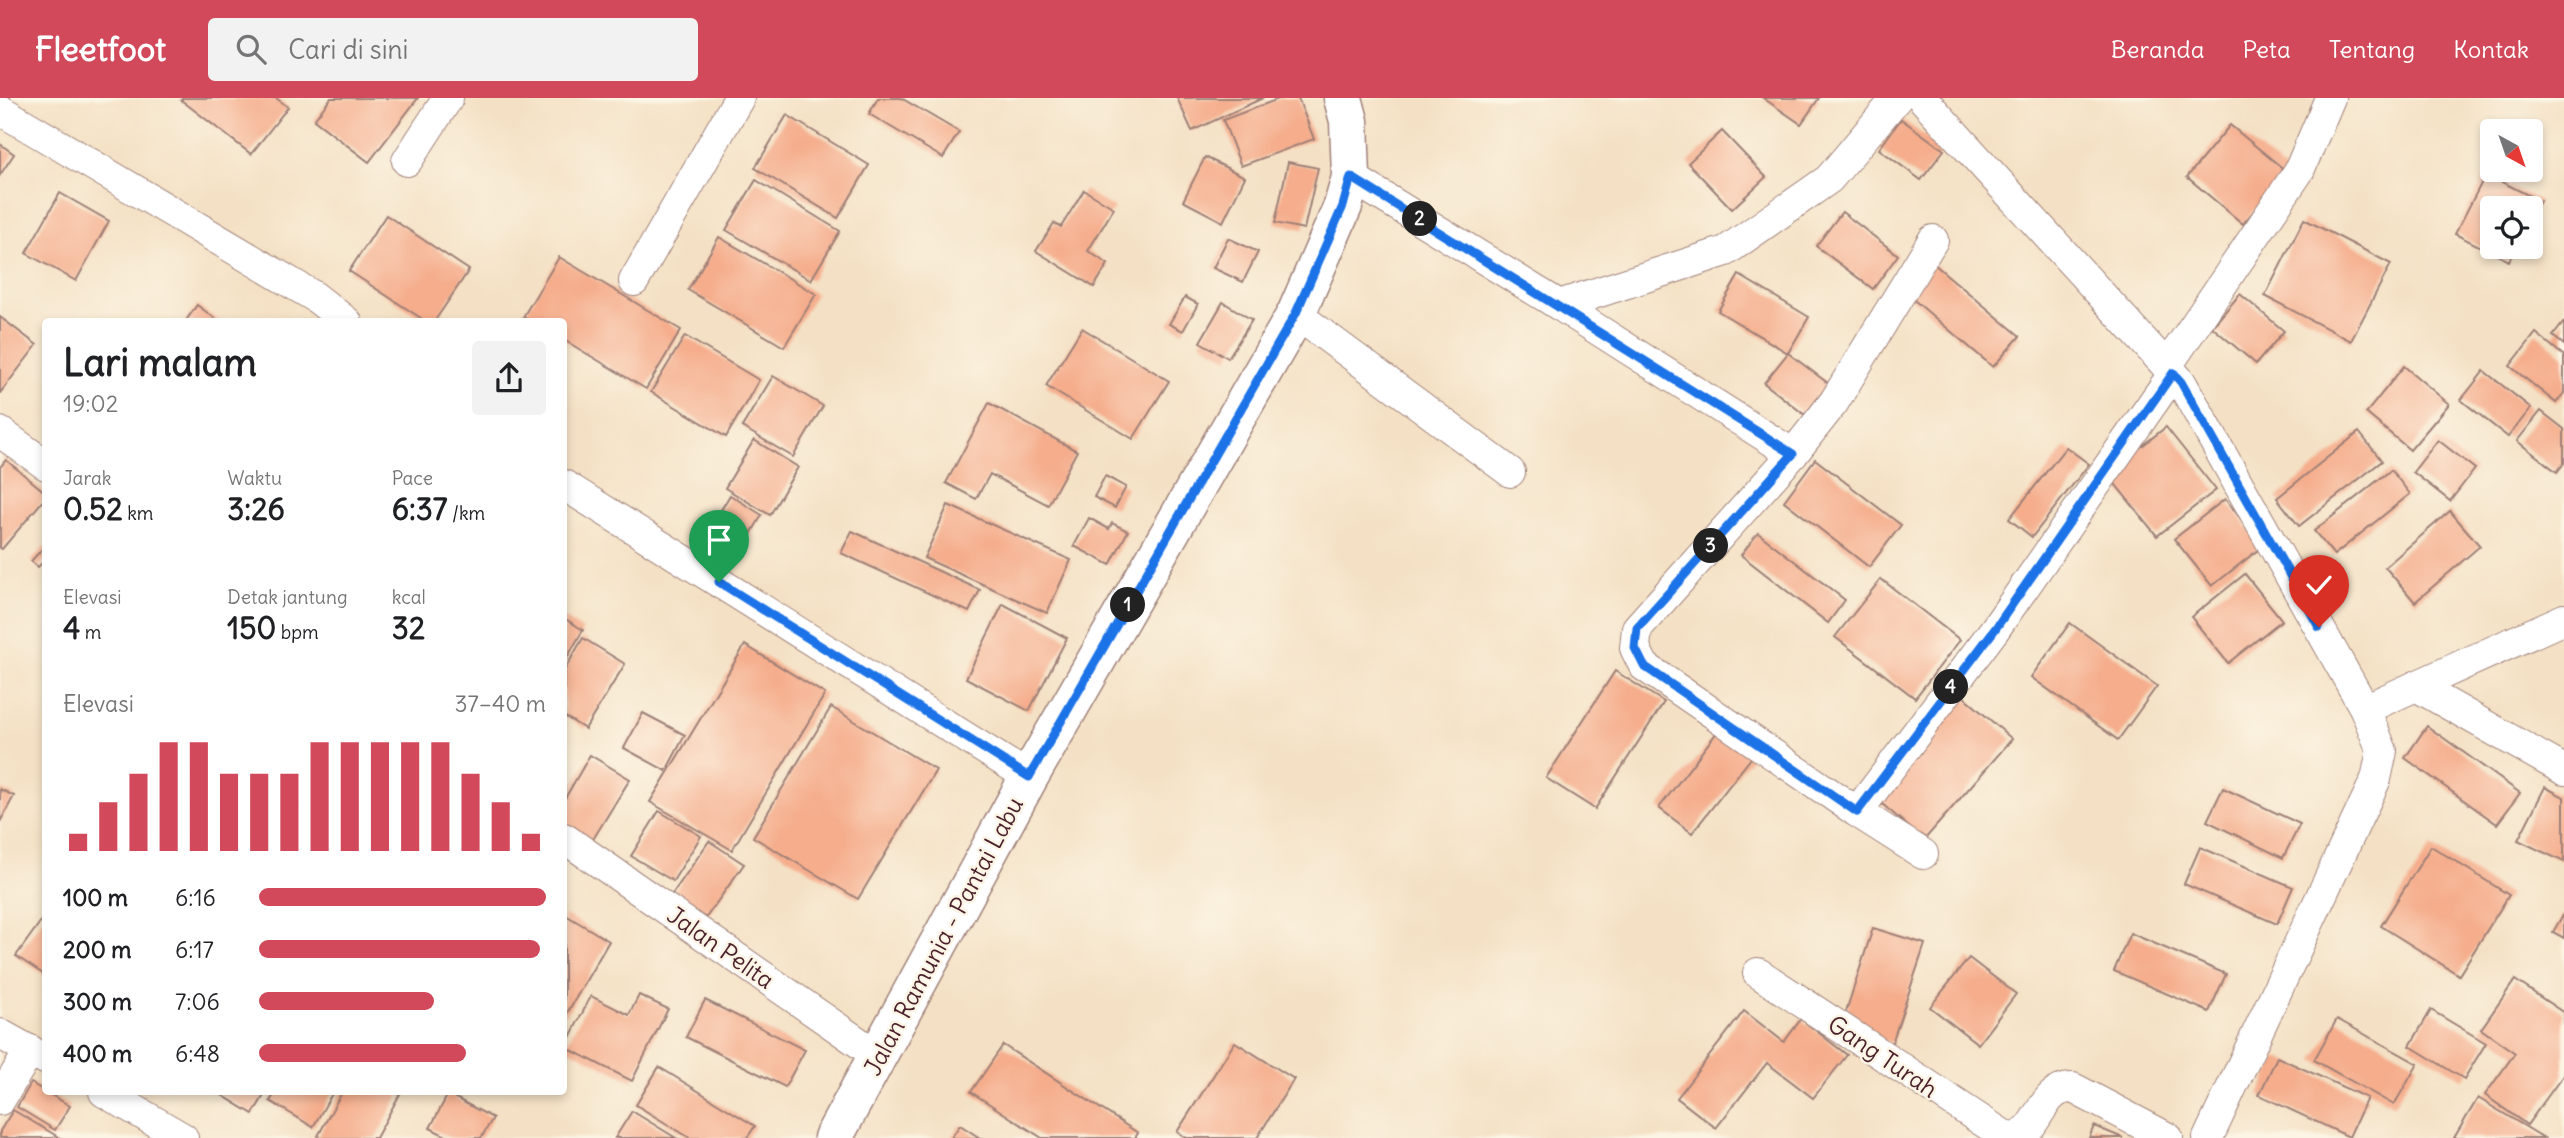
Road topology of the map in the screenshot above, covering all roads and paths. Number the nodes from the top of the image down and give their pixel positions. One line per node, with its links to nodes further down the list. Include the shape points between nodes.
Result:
1 (448, 98): 8 (street)
2 (740, 98): 11 (street)
3 (1343, 98): 9 (main road, Jalan Ramunia - Pantai Labu, via 1349,121)
4 (1897, 98): 12 (street, via 1829,179 1726,251)
5 (1922, 98): 15 (street)
6 (2330, 98): 15 (street, via 2299,171)
7 (0, 110): 14 (street, via 316,297)
8 (407, 161)
9 (1351, 177): 12 (street); 13 (main road, Jalan Ramunia - Pantai Labu)
10 (1933, 240): 17 (street, via 1834,402)
11 (634, 281)
12 (1559, 305): 17 (street)
13 (1296, 313): 19 (street); 25 (main road, Jalan Ramunia - Pantai Labu)
14 (342, 318)
15 (2170, 370): 23 (street, via 2181,382); 26 (street, via 1995,629)
16 (0, 432): 18 (street)
17 (1793, 454): 26 (street, via 1637,628 1635,648 1644,666)
18 (42, 463)
19 (1510, 472)
20 (567, 487): 25 (street)
21 (2564, 619): 22 (street)
22 (2416, 686): 23 (street); 24 (street)
23 (2365, 709): 41 (street, via 2382,751 2376,779)
24 (2564, 770)
25 (1029, 777): 32 (main road, Jalan Ramunia - Pantai Labu)
26 (1857, 812): 28 (street)
27 (567, 840): 32 (street, Jalan Pelita)
28 (1923, 854)
29 (1758, 973): 38 (street, Gang Turah)
30 (0, 1034): 31 (street)
31 (38, 1055): 34 (street)
32 (878, 1056): 37 (main road, Jalan Ramunia - Pantai Labu)
33 (117, 1095): 35 (street)
34 (0, 1100)
35 (143, 1101): 36 (street)
36 (183, 1138)
37 (833, 1138)
38 (2008, 1138)
39 (2016, 1138): 40 (street, via 2026,1132 2054,1093 2073,1088)
40 (2168, 1138)
41 (2208, 1138)

